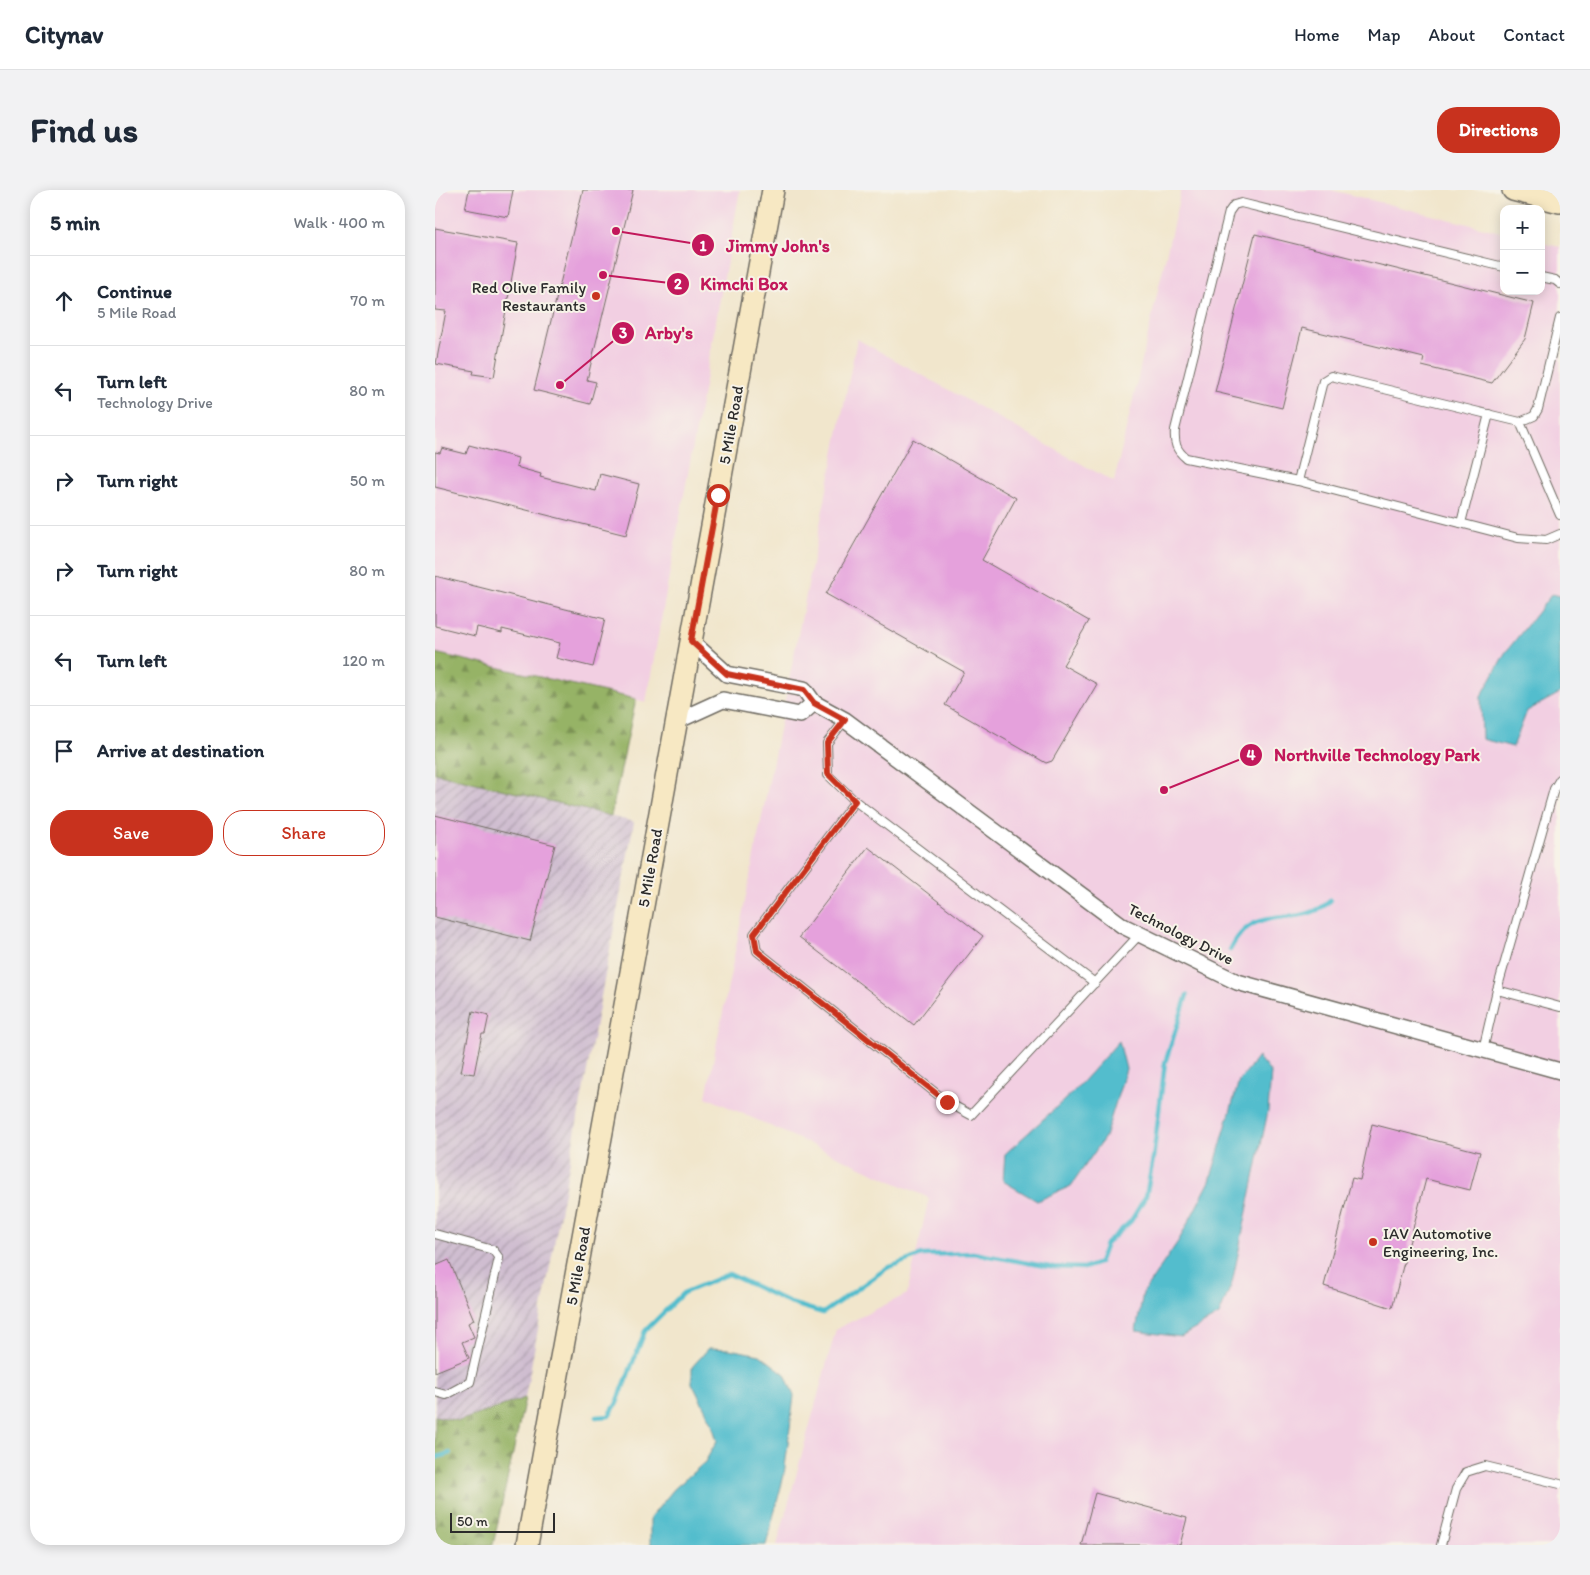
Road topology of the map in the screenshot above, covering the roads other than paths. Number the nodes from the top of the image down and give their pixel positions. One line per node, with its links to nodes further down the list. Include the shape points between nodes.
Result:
1 (773, 190): 14 (street, 5 Mile Road)
2 (1513, 190): 3 (street)
3 (1560, 202)
4 (1500, 266): 10 (lane, via 1241,202 1234,205 1229,212 1174,441 1186,458)
5 (1545, 278): 6 (lane)
6 (1560, 284)
7 (1560, 318): 9 (lane, via 1538,409 1534,416)
8 (1489, 414): 9 (lane); 10 (lane, via 1331,376 1323,381); 12 (lane)
9 (1520, 422): 11 (lane)
10 (1298, 482): 12 (lane)
11 (1560, 515)
12 (1461, 523): 13 (lane, via 1534,541)
13 (1560, 534)
14 (691, 641): 15 (street, Technology Drive, via 727,674 804,690); 17 (street, 5 Mile Road)
15 (814, 703): 16 (street, Technology Drive); 17 (street, via 801,714 723,700)
16 (845, 720): 19 (lane, via 827,743 828,774); 20 (street, Technology Drive, via 1123,926)
17 (677, 722): 29 (street, 5 Mile Road)
18 (1560, 779): 22 (lane, via 1554,789)
19 (855, 801): 21 (lane); 21 (lane, via 754,934 757,951 947,1102 971,1115)
20 (1140, 934): 21 (lane); 24 (street, Technology Drive, via 1237,982)
21 (1095, 983)
22 (1497, 990): 23 (lane); 24 (lane)
23 (1560, 1007)
24 (1483, 1050): 25 (street, Technology Drive)
25 (1560, 1071)
26 (435, 1234): 27 (lane, via 493,1250 499,1258 470,1382 446,1395)
27 (435, 1392)
28 (1560, 1484): 30 (lane, via 1485,1466 1466,1472 1456,1489)
29 (527, 1545)
30 (1441, 1545)

